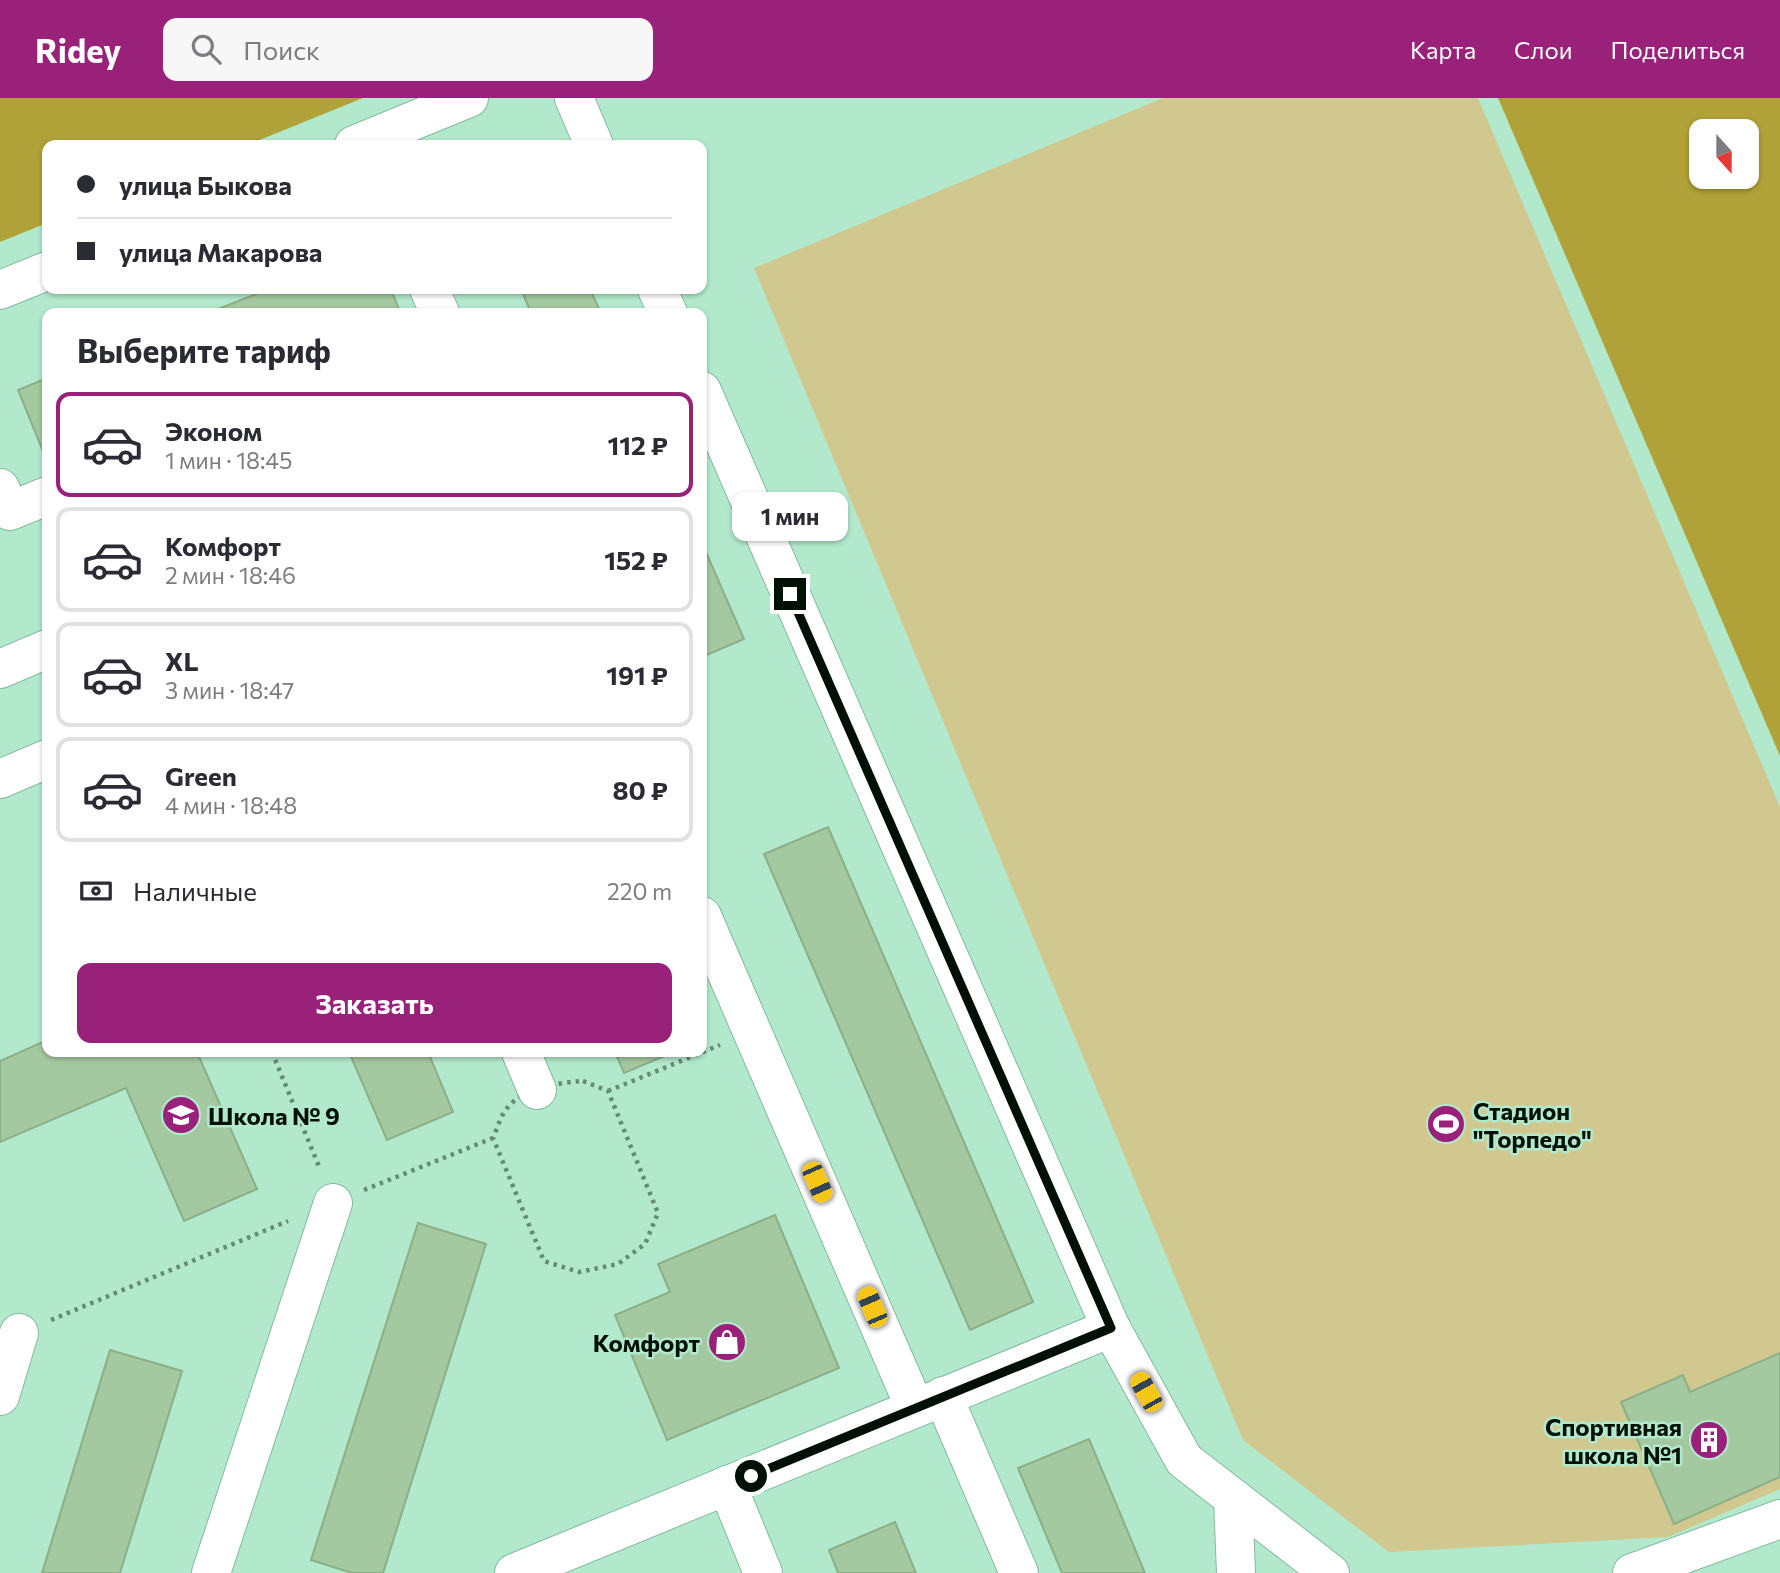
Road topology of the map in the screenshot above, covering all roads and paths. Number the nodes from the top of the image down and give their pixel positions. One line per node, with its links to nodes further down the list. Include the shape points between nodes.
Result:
1 (469, 98): 3 (street)
2 (574, 98): 4 (street)
3 (371, 140)
4 (592, 140)
5 (42, 273): 6 (street)
6 (0, 290)
7 (707, 402): 24 (street)
8 (42, 497): 9 (street)
9 (4, 505)
10 (42, 651): 11 (street)
11 (0, 669)
12 (42, 761): 13 (street)
13 (0, 779)
14 (707, 928): 15 (street)
15 (752, 1032): 16 (path); 27 (street)
16 (707, 1050)
17 (274, 1057): 23 (path)
18 (523, 1057): 20 (street)
19 (691, 1057): 21 (path)
20 (537, 1090): 21 (path, via 583,1081); 22 (path, via 505,1110)
21 (608, 1091): 22 (path, via 658,1213 645,1244 618,1264 579,1272 544,1261)
22 (493, 1138): 23 (path)
23 (333, 1203): 25 (path); 31 (street)
24 (1111, 1328): 27 (street); 29 (street, via 1184,1460)
25 (19, 1333): 26 (street)
26 (0, 1396)
27 (929, 1402): 28 (street); 34 (street)
28 (727, 1485): 32 (street); 33 (street)
29 (1233, 1498): 35 (street); 36 (street)
30 (1780, 1520): 37 (street)
31 (211, 1573)
32 (514, 1573)
33 (763, 1573)
34 (1019, 1573)
35 (1236, 1573)
36 (1330, 1573)
37 (1632, 1573)

